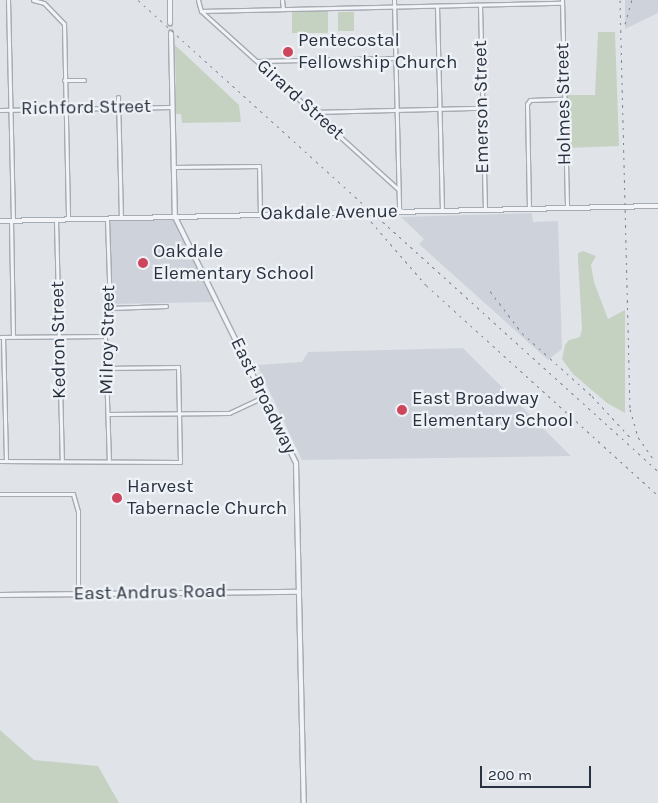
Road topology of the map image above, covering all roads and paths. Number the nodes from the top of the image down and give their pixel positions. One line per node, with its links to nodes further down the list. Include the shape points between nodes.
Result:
1 (8, 0): 27 (street)
2 (33, 0): 17 (street, via 44,3 64,24)
3 (170, 0): 13 (street)
4 (198, 0): 12 (street)
5 (282, 0): 11 (street)
6 (394, 0): 10 (street)
7 (562, 2): 8 (street); 20 (street, Holmes Street)
8 (480, 5): 9 (street); 23 (street, Emerson Street)
9 (437, 6): 10 (street); 25 (street)
10 (394, 7): 11 (street); 15 (street)
11 (283, 9): 12 (street)
12 (201, 11): 16 (street, Girard Street)
13 (170, 23)
14 (171, 33): 21 (street, East Broadway)
15 (395, 58): 16 (street); 28 (street)
16 (256, 61): 29 (street, Girard Street)
17 (64, 80): 18 (street); 24 (street)
18 (84, 80)
19 (118, 96): 22 (street)
20 (564, 99): 33 (street, Holmes Street); 34 (street, via 533,100 527,106)
21 (172, 107): 22 (street, Richford Street); 30 (street, East Broadway)
22 (118, 108): 24 (street, Richford Street); 41 (street)
23 (482, 108): 25 (street); 35 (street, Emerson Street)
24 (65, 109): 27 (street, Richford Street); 42 (street)
25 (440, 109): 28 (street); 36 (street)
26 (0, 110): 27 (street, Richford Street)
27 (11, 110): 45 (street)
28 (396, 110): 29 (street); 31 (street)
29 (312, 112): 31 (street, Girard Street)
30 (174, 167): 38 (street, via 259,166); 39 (street, East Broadway)
31 (398, 190): 37 (street)
32 (658, 206): 33 (street, Oakdale Avenue)
33 (566, 208): 34 (street, Oakdale Avenue)
34 (529, 209): 35 (street, Oakdale Avenue)
35 (485, 210): 36 (street, Oakdale Avenue)
36 (442, 211): 37 (street, Oakdale Avenue)
37 (399, 212): 38 (street, Oakdale Avenue)
38 (260, 215): 39 (street, Oakdale Avenue)
39 (175, 217): 41 (street, Oakdale Avenue); 53 (street, East Broadway)
40 (107, 218): 41 (street, Oakdale Avenue); 42 (street, Oakdale Avenue); 47 (street, Milroy Street)
41 (121, 218)
42 (68, 219): 43 (street, Oakdale Avenue)
43 (56, 220): 45 (street, Oakdale Avenue); 48 (street, Kedron Street)
44 (0, 221): 45 (street, Oakdale Avenue)
45 (12, 221): 51 (street)
46 (166, 306): 47 (street)
47 (110, 308): 49 (street, Milroy Street)
48 (59, 336): 49 (street); 51 (street); 58 (street, Kedron Street)
49 (105, 336): 52 (street, Milroy Street)
50 (2, 337): 51 (street); 57 (street)
51 (14, 337)
52 (106, 368): 54 (street, via 178,367); 55 (street, Milroy Street)
53 (264, 397): 54 (street, via 230,413); 61 (street, East Broadway, via 296,462)
54 (179, 413): 55 (street); 59 (street, via 180,462)
55 (108, 414): 59 (street, Milroy Street)
56 (0, 461): 57 (street)
57 (6, 461): 58 (street)
58 (62, 461): 59 (street)
59 (109, 462)
60 (0, 494): 62 (street, via 73,494 79,522)
61 (299, 592): 62 (street, East Andrus Road); 64 (street, East Broadway)
62 (78, 594): 63 (street, East Andrus Road)
63 (0, 595)
64 (304, 803)

